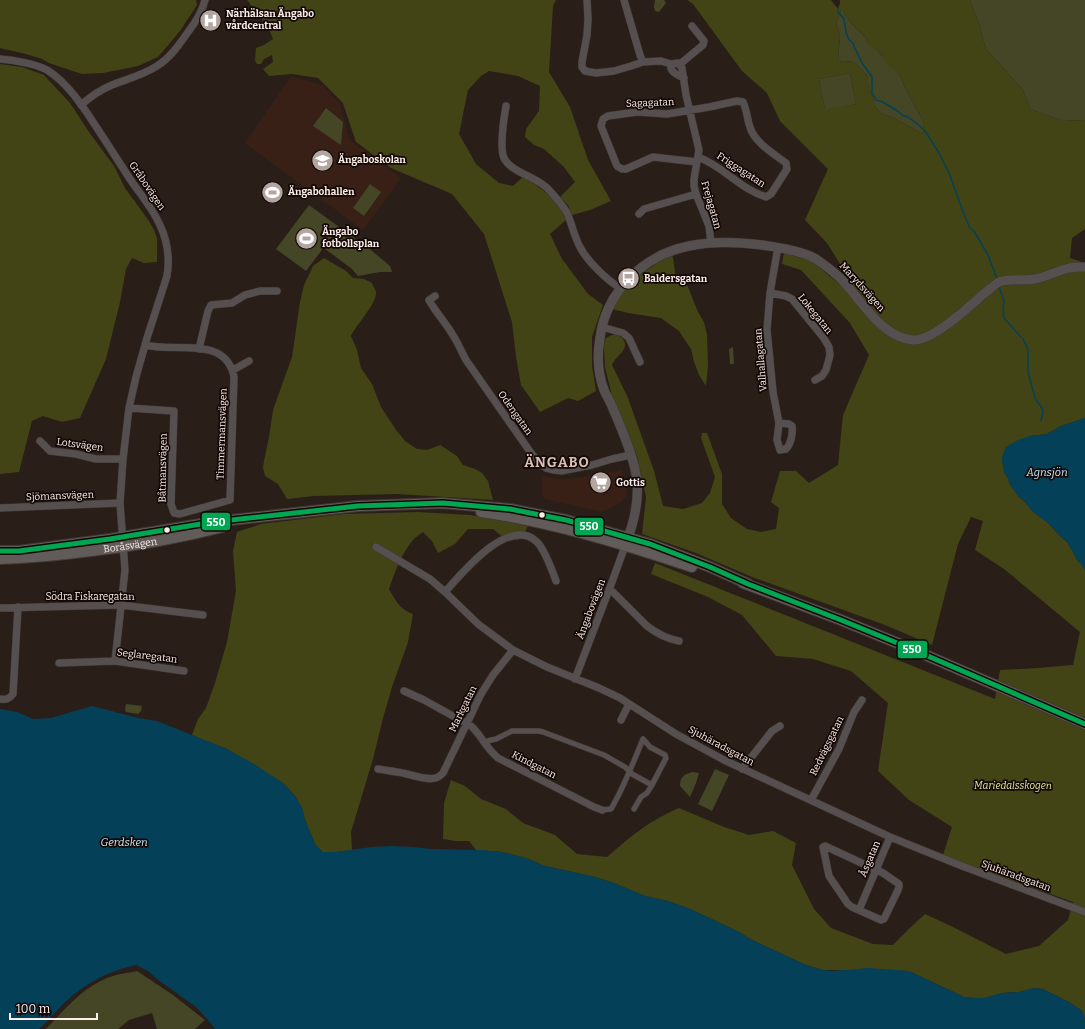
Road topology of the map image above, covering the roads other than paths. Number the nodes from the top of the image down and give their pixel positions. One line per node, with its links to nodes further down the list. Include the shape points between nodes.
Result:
1 (205, 0): 10 (street, via 193,25 161,63 151,70 112,85)
2 (587, 0): 6 (street, via 587,36 582,62 585,71 614,71)
3 (624, 0): 6 (street)
4 (692, 26): 8 (street, via 704,41)
5 (0, 59): 10 (street, Gråbovägen, via 47,70 62,82)
6 (642, 62): 7 (street, via 661,61)
7 (671, 64): 8 (street); 9 (street, via 671,70)
8 (680, 64): 9 (street, Frejagatan)
9 (684, 78): 12 (street, Frejagatan)
10 (81, 104): 24 (street, Gråbovägen, via 155,215 168,249 168,272)
11 (506, 106): 19 (street, via 502,151 507,162 548,189 563,206 584,254)
12 (690, 110): 13 (street, Frejagatan, via 699,150); 13 (street, Sagagatan, via 667,114 637,112 608,116 603,118 601,126 618,166 622,169 653,157); 13 (street, Friggagatan, via 737,101 744,102 750,129 760,142 786,163 787,169 772,194 766,197 706,160)
13 (698, 159): 14 (street, Frejagatan, via 694,179)
14 (696, 194): 15 (street, via 644,209); 16 (street, Frejagatan, via 709,226)
15 (639, 214)
16 (711, 243): 17 (street, Marydsvägen); 19 (street, Marydsvägen, via 688,246 653,259)
17 (778, 247): 18 (street, Marydsvägen, via 813,258 829,268 879,323 892,333 913,340 932,334 950,322 1000,281 1034,279 1070,268); 21 (street, Valhallagatan)
18 (1085, 267)
19 (620, 288): 23 (street, Marydsvägen)
20 (277, 291): 25 (street, via 260,291 245,295 232,303 211,305)
21 (770, 293): 29 (street, Lokegatan, via 792,299 829,347 830,355 826,370); 31 (street, Valhallagatan, via 767,330)
22 (435, 296): 33 (street, Odengatan, via 429,300 466,360 539,463 554,470 568,470)
23 (602, 327): 27 (street, via 623,333 629,338); 33 (street, Marydsvägen, via 599,348 604,390)
24 (145, 345): 25 (street); 30 (street, Gråbovägen)
25 (199, 349): 28 (street, via 213,351 224,357)
26 (249, 361): 28 (street)
27 (640, 362)
28 (233, 370): 35 (street, Timmermansvägen)
29 (815, 380)
30 (129, 408): 34 (street, Gråbovägen); 35 (street, Båtmansvägen, via 174,411 171,504 174,513 180,514)
31 (779, 423)
32 (40, 440): 34 (street, Lotsvägen, via 50,451 96,459)
33 (631, 455): 38 (street, Marydsvägen, via 637,477 637,500)
34 (123, 459): 36 (street, Gråbovägen)
35 (230, 500)
36 (120, 503): 37 (street, Sjömansvägen); 39 (street, Gråbovägen)
37 (0, 508)
38 (627, 541): 39 (main road, Boråsvägen, via 498,514 422,504 358,506 258,518 169,539); 44 (street, Ängabovägen); 62 (main road, Boråsvägen, via 834,617)
39 (123, 542): 41 (main road, Boråsvägen); 42 (main road, Boråsvägen, via 57,556); 46 (street, Gråbovägen, via 125,570)
40 (376, 547): 45 (street, Sjuhäradsgatan, via 420,573)
41 (0, 552)
42 (0, 559)
43 (556, 581): 45 (street, via 538,543 526,536 518,535 504,539 490,548)
44 (609, 590): 50 (street, via 652,630); 55 (street, Ängabovägen)
45 (445, 592): 51 (street, Sjuhäradsgatan, via 478,624)
46 (121, 605): 47 (street, Södra Fiskaregatan); 49 (street, Södra Fiskaregatan); 52 (street, Gråbovägen)
47 (18, 607): 48 (street, Södra Fiskaregatan); 57 (street, via 13,694 10,699)
48 (0, 608)
49 (203, 615)
50 (679, 641)
51 (513, 650): 55 (street, Sjuhäradsgatan); 61 (street, Markgatan, via 481,694)
52 (115, 661): 53 (street, Seglaregatan); 54 (street, Seglaregatan)
53 (59, 663)
54 (184, 671)
55 (575, 678): 59 (street, Sjuhäradsgatan)
56 (404, 691): 61 (street, Kindgatan)
57 (0, 699)
58 (862, 700): 69 (street, Redvägsgatan, via 854,712 839,749)
59 (629, 704): 60 (street); 66 (street, Sjuhäradsgatan, via 676,734)
60 (621, 720)
61 (467, 723): 64 (street, Kindgatan, via 477,731); 65 (street, Markgatan, via 443,773 435,778)
62 (1085, 724)
63 (780, 726): 66 (street, via 772,731)
64 (483, 742): 67 (street, via 512,731 539,731 604,756 625,767); 71 (street, Kindgatan, via 498,758)
65 (378, 769)
66 (742, 770): 69 (street, Sjuhäradsgatan)
67 (629, 772): 68 (street); 68 (street, via 643,739 666,757); 71 (street, via 611,809)
68 (652, 785): 70 (street, via 647,793 640,797)
69 (810, 800): 72 (street, Sjuhäradsgatan)
70 (634, 809)
71 (602, 810)
72 (890, 837): 73 (street, Åsgatan); 75 (street, Sjuhäradsgatan)
73 (877, 870): 74 (street, Åsgatan); 74 (street, via 899,884 885,918 881,920); 74 (street, via 824,847 829,876 848,904)
74 (859, 910)
75 (1085, 912)

